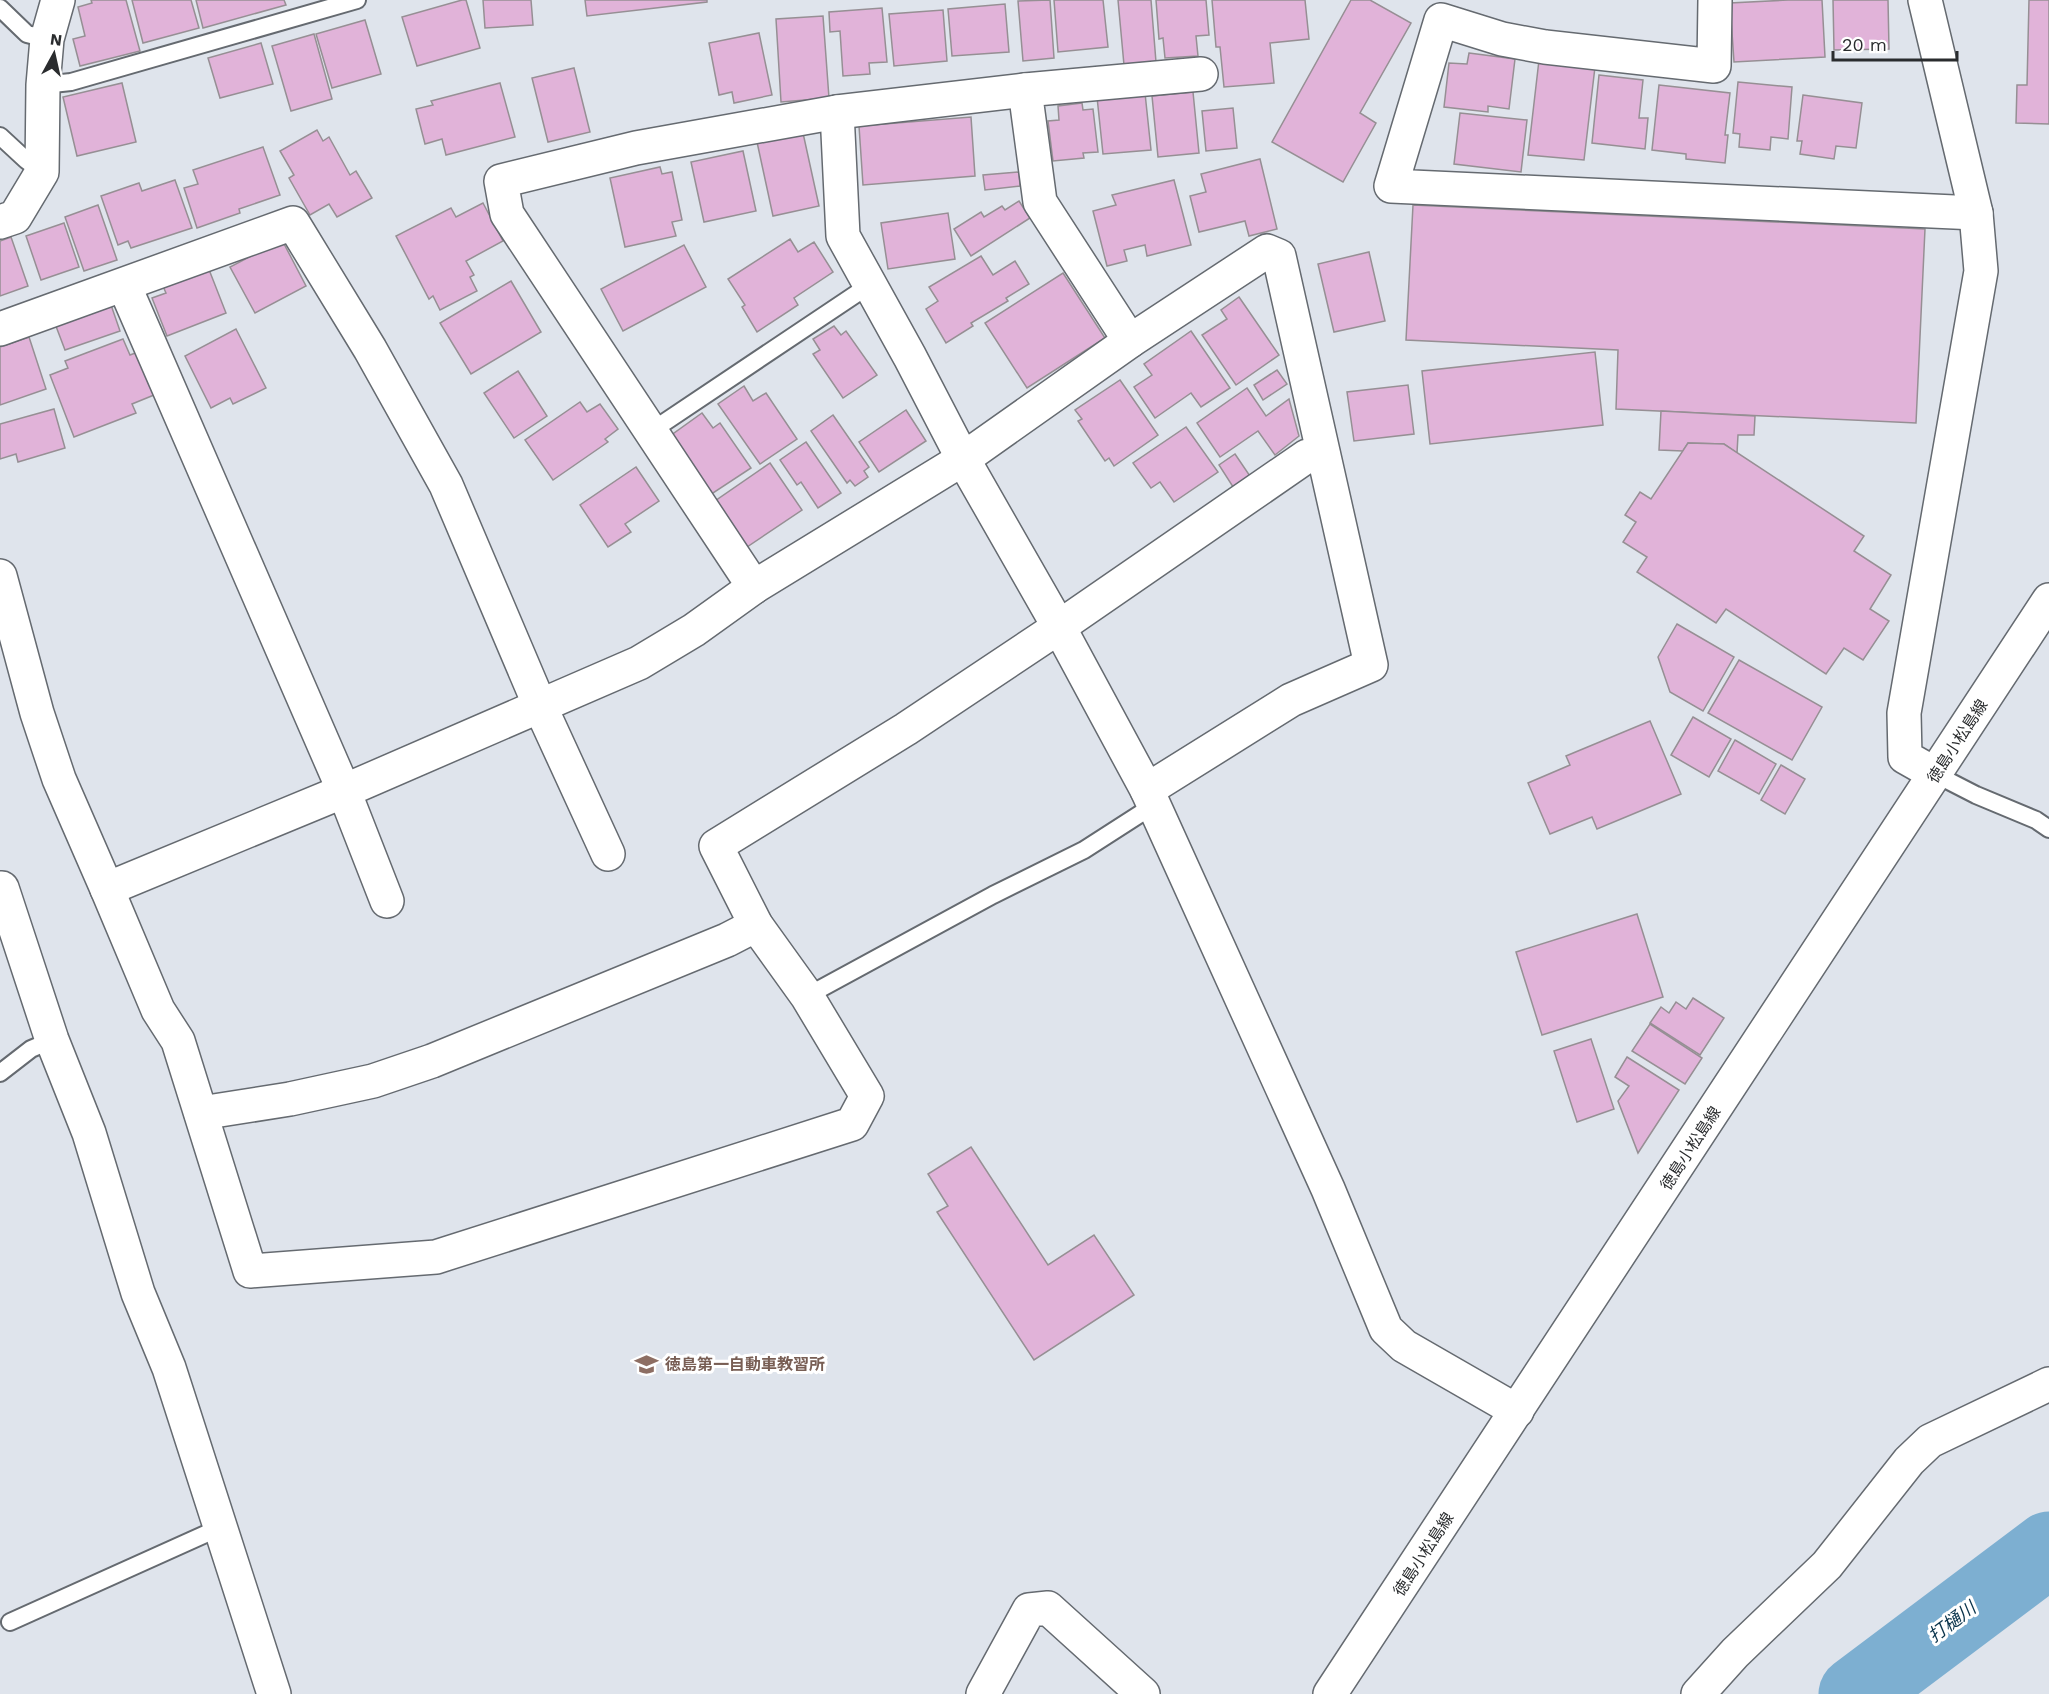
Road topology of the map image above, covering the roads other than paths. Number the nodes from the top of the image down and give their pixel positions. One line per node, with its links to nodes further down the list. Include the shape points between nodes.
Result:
1 (58, 0): 6 (street)
2 (357, 0): 8 (lane, via 71,82)
3 (1714, 0): 13 (street, via 1714,66 1534,45 1441,20 1391,186)
4 (1925, 0): 13 (street)
5 (0, 8): 6 (lane, via 27,34)
6 (47, 39): 8 (street)
7 (1201, 74): 9 (street)
8 (43, 85): 12 (street)
9 (1026, 90): 10 (street); 18 (street, via 1040,202)
10 (837, 112): 15 (street, via 843,236); 19 (street, via 636,148 501,181 507,214)
11 (0, 136): 12 (lane)
12 (42, 172): 14 (street, via 15,217)
13 (1976, 213): 27 (street, via 1981,270 1904,713 1905,757)
14 (0, 222)
15 (871, 284): 19 (lane); 21 (street)
16 (124, 285): 17 (street); 26 (street, via 293,223 446,485); 28 (street)
17 (0, 329)
18 (1130, 341): 20 (street, via 1267,251 1279,256); 21 (street)
19 (650, 432): 23 (street)
20 (1323, 454): 25 (street, via 1308,456); 29 (street, via 1371,665 1291,700)
21 (963, 459): 23 (street); 25 (street)
22 (0, 576): 33 (street, via 59,779)
23 (754, 586): 26 (street, via 694,630 639,663)
24 (2049, 600): 27 (street, 徳島小松島線)
25 (1059, 627): 29 (street); 35 (street, via 906,729 716,846)
26 (540, 706): 28 (street); 31 (street)
27 (1935, 774): 30 (lane); 41 (street, 徳島小松島線)
28 (344, 791): 33 (street); 34 (street)
29 (1151, 798): 36 (lane, via 1084,850); 41 (street, via 1328,1189 1386,1329 1404,1346)
30 (2049, 829)
31 (608, 854)
32 (0, 888): 37 (street)
33 (107, 889): 39 (street, via 158,1010 178,1041)
34 (387, 901)
35 (756, 925): 36 (street); 39 (street, via 373,1082)
36 (807, 996): 39 (street, via 867,1096 852,1124 436,1257 250,1271)
37 (52, 1040): 38 (lane, via 31,1050); 42 (street, via 89,1133 138,1293 169,1368)
38 (0, 1074)
39 (201, 1113)
40 (2049, 1384): 48 (street, via 1930,1441 1909,1461 1827,1565)
41 (1517, 1411): 47 (street, 徳島小松島線)
42 (219, 1528): 43 (lane); 44 (street)
43 (10, 1622)
44 (274, 1694)
45 (983, 1694): 46 (street, via 1029,1610 1048,1608)
46 (1143, 1694)
47 (1330, 1694)
48 (1698, 1694)

